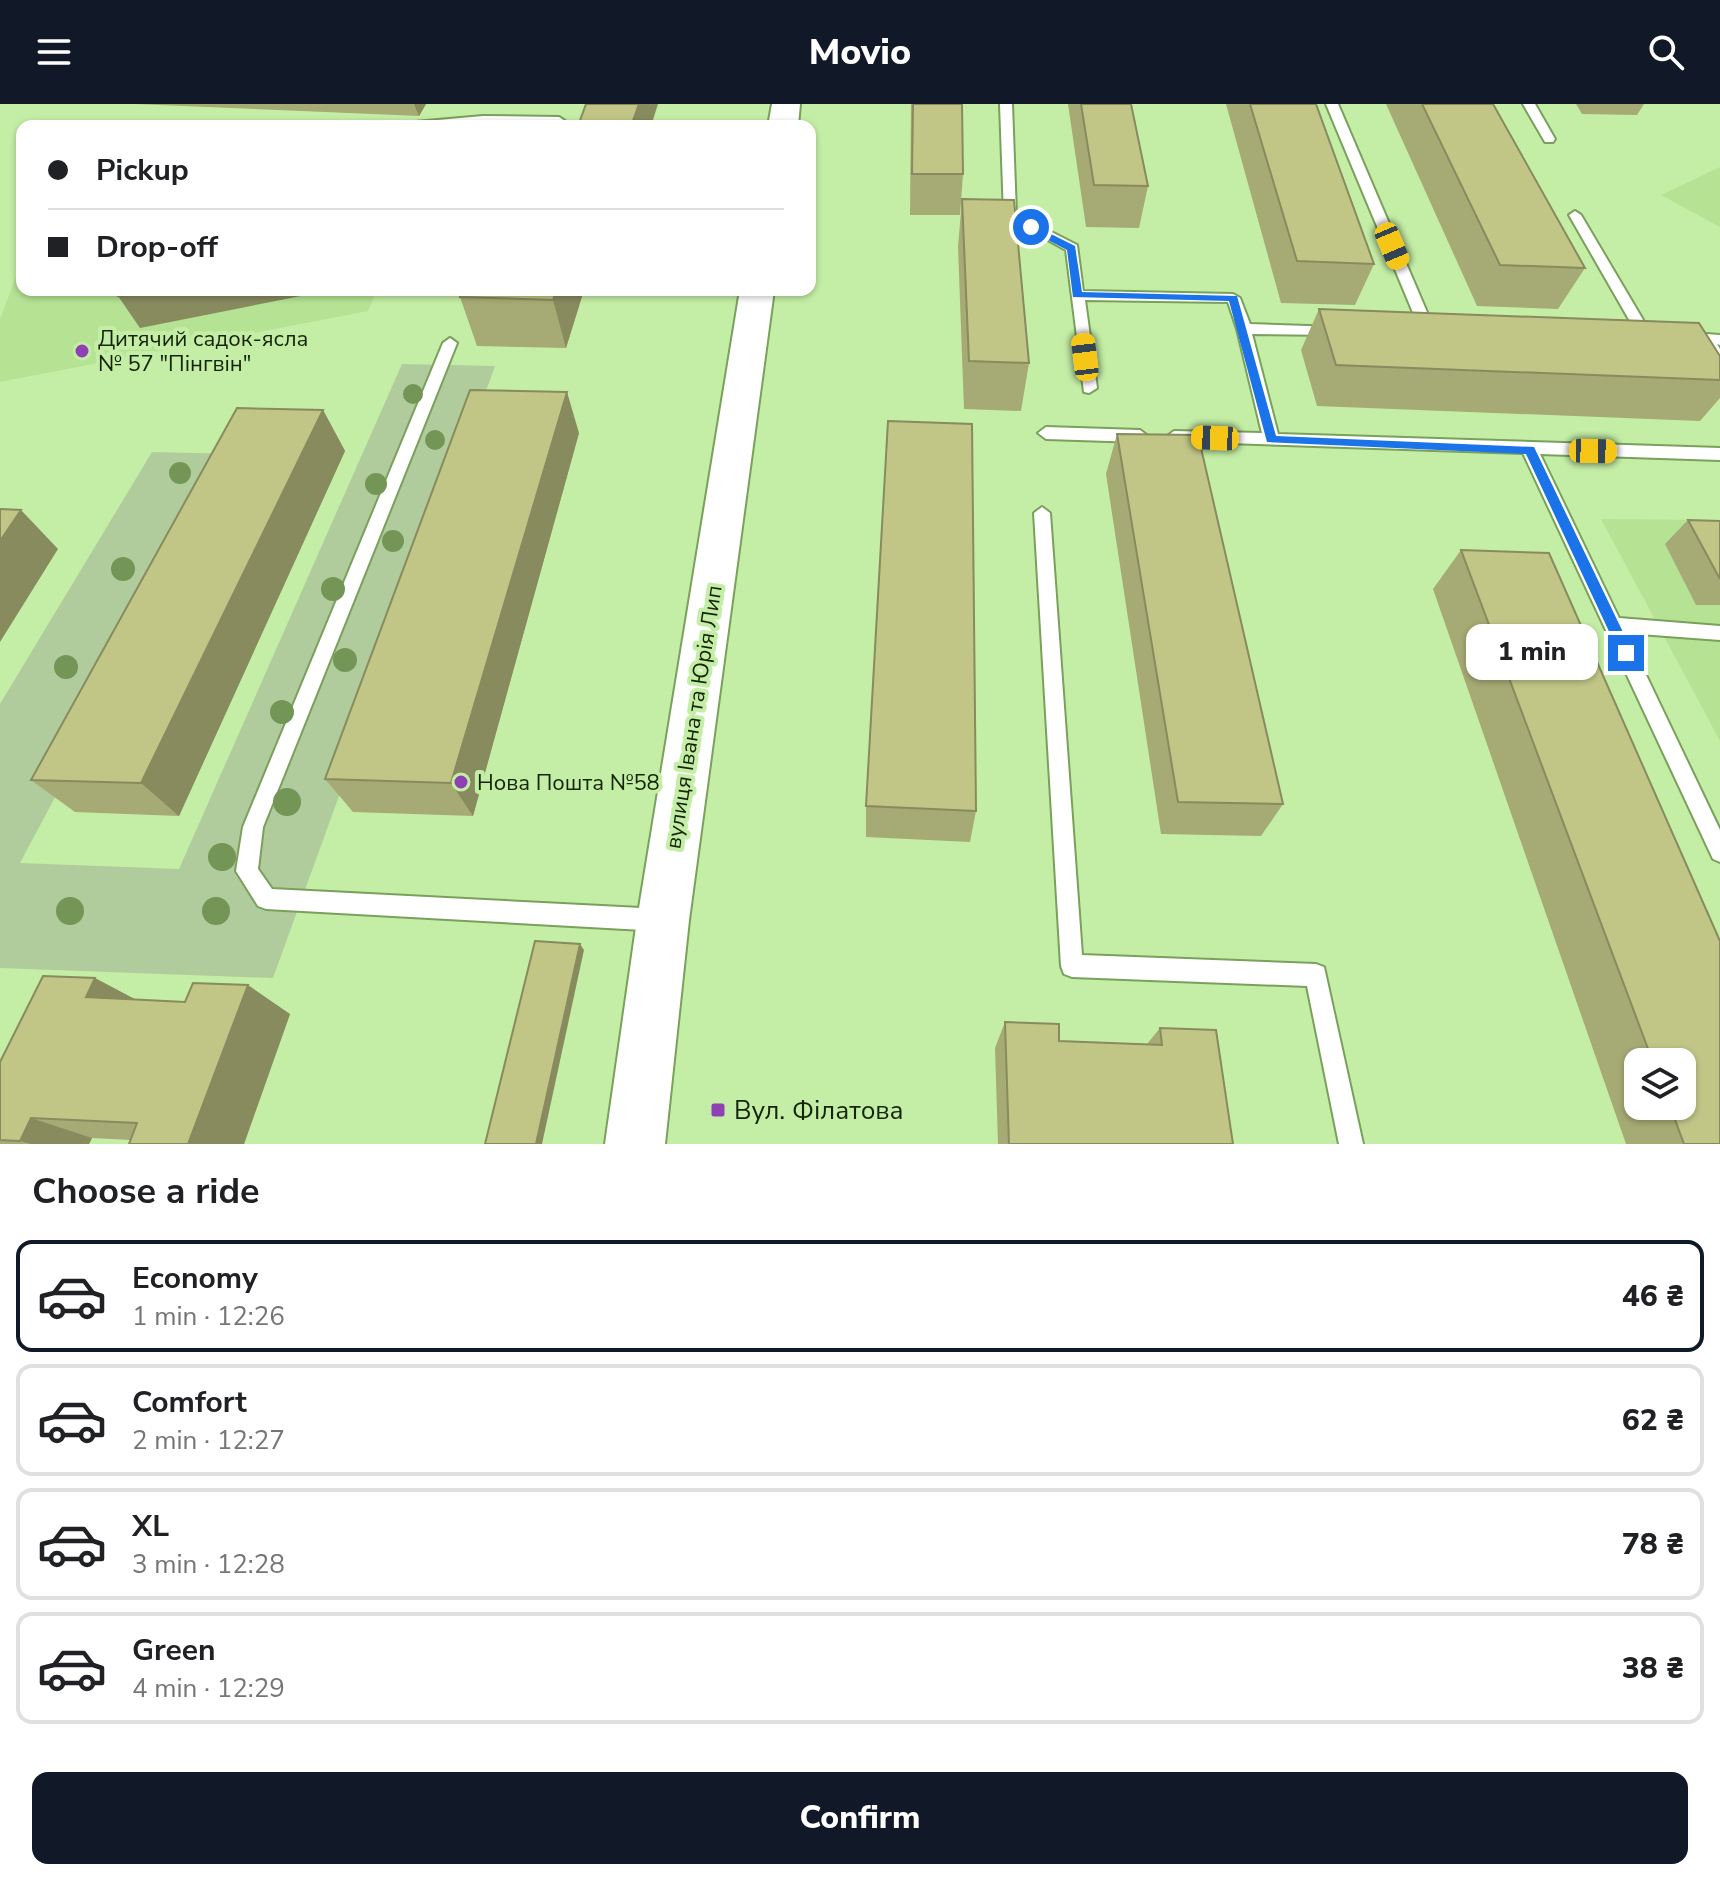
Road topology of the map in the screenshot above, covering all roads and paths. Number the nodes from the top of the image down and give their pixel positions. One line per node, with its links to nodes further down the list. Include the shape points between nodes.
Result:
1 (1006, 104): 6 (lane, via 1010,216 1072,248)
2 (1332, 104): 10 (lane, via 1428,331)
3 (1529, 104): 4 (lane)
4 (1549, 139)
5 (1575, 215): 11 (lane, via 1644,334)
6 (1077, 295): 8 (lane, via 1233,298); 15 (lane)
7 (756, 296): 24 (street, вулиця Івана та Юрія Лип)
8 (1244, 329): 9 (lane); 17 (lane)
9 (1351, 330)
10 (1412, 331)
11 (1675, 337)
12 (1706, 339): 14 (lane)
13 (450, 343): 24 (lane, via 253,827 247,871 266,899)
14 (1720, 361)
15 (1089, 388)
16 (1046, 433): 17 (lane)
17 (1271, 439): 18 (lane)
18 (1530, 450): 19 (lane); 21 (lane)
19 (1720, 454)
20 (1042, 513): 26 (lane, via 1072,966 1316,975)
21 (1613, 625): 22 (lane); 23 (lane)
22 (1720, 633)
23 (1720, 852)
24 (663, 920): 25 (street, вулиця Івана та Юрія Лип)
25 (635, 1144)
26 (1351, 1144)

